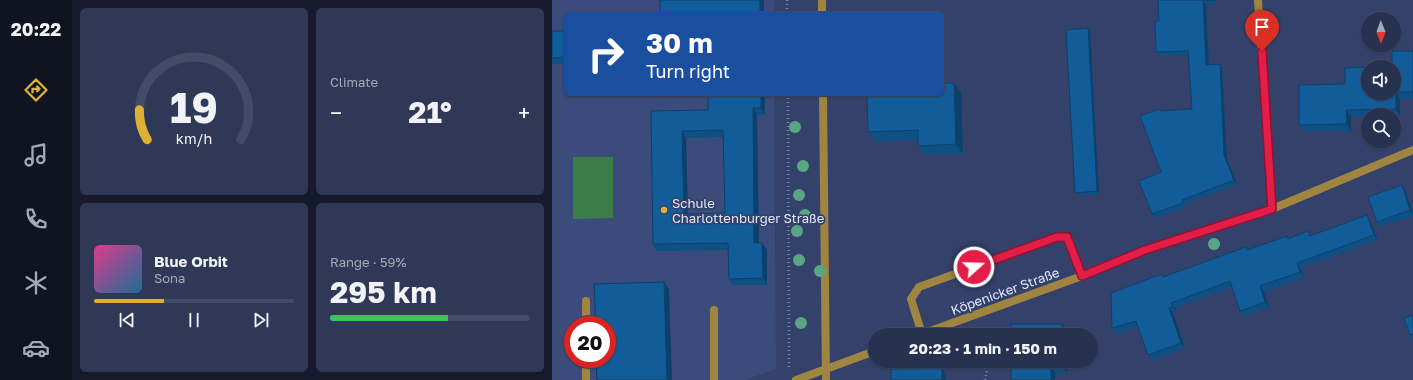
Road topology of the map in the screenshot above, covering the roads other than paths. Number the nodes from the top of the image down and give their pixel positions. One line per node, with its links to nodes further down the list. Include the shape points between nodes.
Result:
1 (822, 0): 3 (street)
2 (1258, 0): 6 (street)
3 (822, 12)
4 (823, 96): 15 (street)
5 (1413, 150): 6 (street, Köpenicker Straße)
6 (1272, 209): 7 (street, Köpenicker Straße, via 1145,250)
7 (1082, 276): 11 (street, via 1067,237 1057,237 918,287 911,299); 12 (street, Köpenicker Straße)
8 (586, 301): 10 (street)
9 (714, 310): 17 (street)
10 (586, 316)
11 (919, 328)
12 (938, 328)
13 (868, 354): 15 (street)
14 (586, 368): 16 (street)
15 (825, 369): 18 (street); 19 (street)
16 (586, 380)
17 (714, 380)
18 (796, 380)
19 (826, 380)

